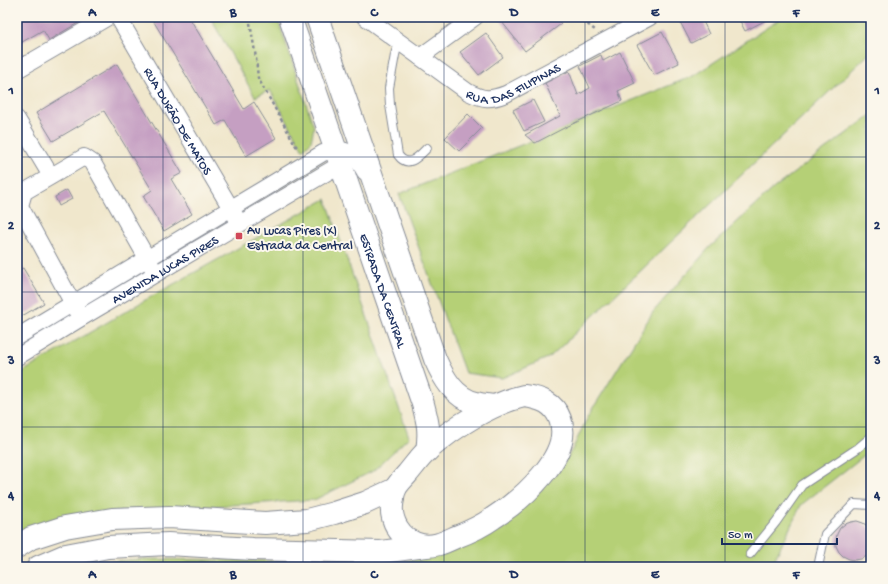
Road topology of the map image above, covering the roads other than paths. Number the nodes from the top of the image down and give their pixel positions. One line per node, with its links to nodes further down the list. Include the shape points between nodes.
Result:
1 (108, 17): 10 (street)
2 (118, 17): 17 (street, RUA DURÃO DE MATOS)
3 (290, 17): 14 (main road, ESTRADA DA CENTRAL)
4 (317, 17): 11 (main road, ESTRADA DA CENTRAL)
5 (365, 17): 8 (street, RUA DAS FILIPINAS)
6 (475, 17): 9 (street)
7 (650, 17): 9 (street, RUA DAS FILIPINAS, via 496,98 477,97)
8 (402, 44): 9 (street, RUA DAS FILIPINAS); 13 (lane, via 396,51 389,88 398,155 406,162 412,161)
9 (420, 57)
10 (17, 70)
11 (351, 118): 14 (street, via 351,137); 16 (main road, ESTRADA DA CENTRAL)
12 (17, 119): 15 (street)
13 (428, 148)
14 (342, 155): 16 (street, via 354,155 360,162); 17 (street, AVENIDA LUCAS PIRES, via 323,154); 18 (street, AVENIDA LUCAS PIRES); 27 (main road, ESTRADA DA CENTRAL, via 423,404 429,436)
15 (50, 176): 19 (street, via 84,157 94,163); 21 (street, via 24,192 20,206)
16 (380, 202): 25 (main road, ESTRADA DA CENTRAL, via 434,359 443,377 455,392 466,399)
17 (231, 209): 18 (street, RUA DURÃO DE MATOS); 19 (street, AVENIDA LUCAS PIRES)
18 (240, 224): 20 (street, AVENIDA LUCAS PIRES)
19 (148, 259): 20 (street); 21 (street, AVENIDA LUCAS PIRES)
20 (156, 274): 22 (street, AVENIDA LUCAS PIRES)
21 (73, 304): 22 (street); 23 (street, AVENIDA LUCAS PIRES)
22 (81, 318): 24 (street, AVENIDA LUCAS PIRES)
23 (17, 337)
24 (17, 357)
25 (494, 406): 27 (main road); 30 (main road, via 524,396 536,397 549,404 562,425 559,450 552,462 514,503 466,533)
26 (871, 437): 32 (lane, via 802,485)
27 (427, 451): 28 (main road)
28 (395, 489): 30 (main road, via 392,514 398,530 416,543); 31 (main road, via 365,503 307,520 266,523 169,517 112,519 64,527 31,538)
29 (871, 505): 34 (lane, via 854,504 825,534)
30 (433, 545): 33 (main road, via 381,552 168,544 108,547 66,555)
31 (17, 547)
32 (750, 554)
33 (38, 567)
34 (818, 567)

